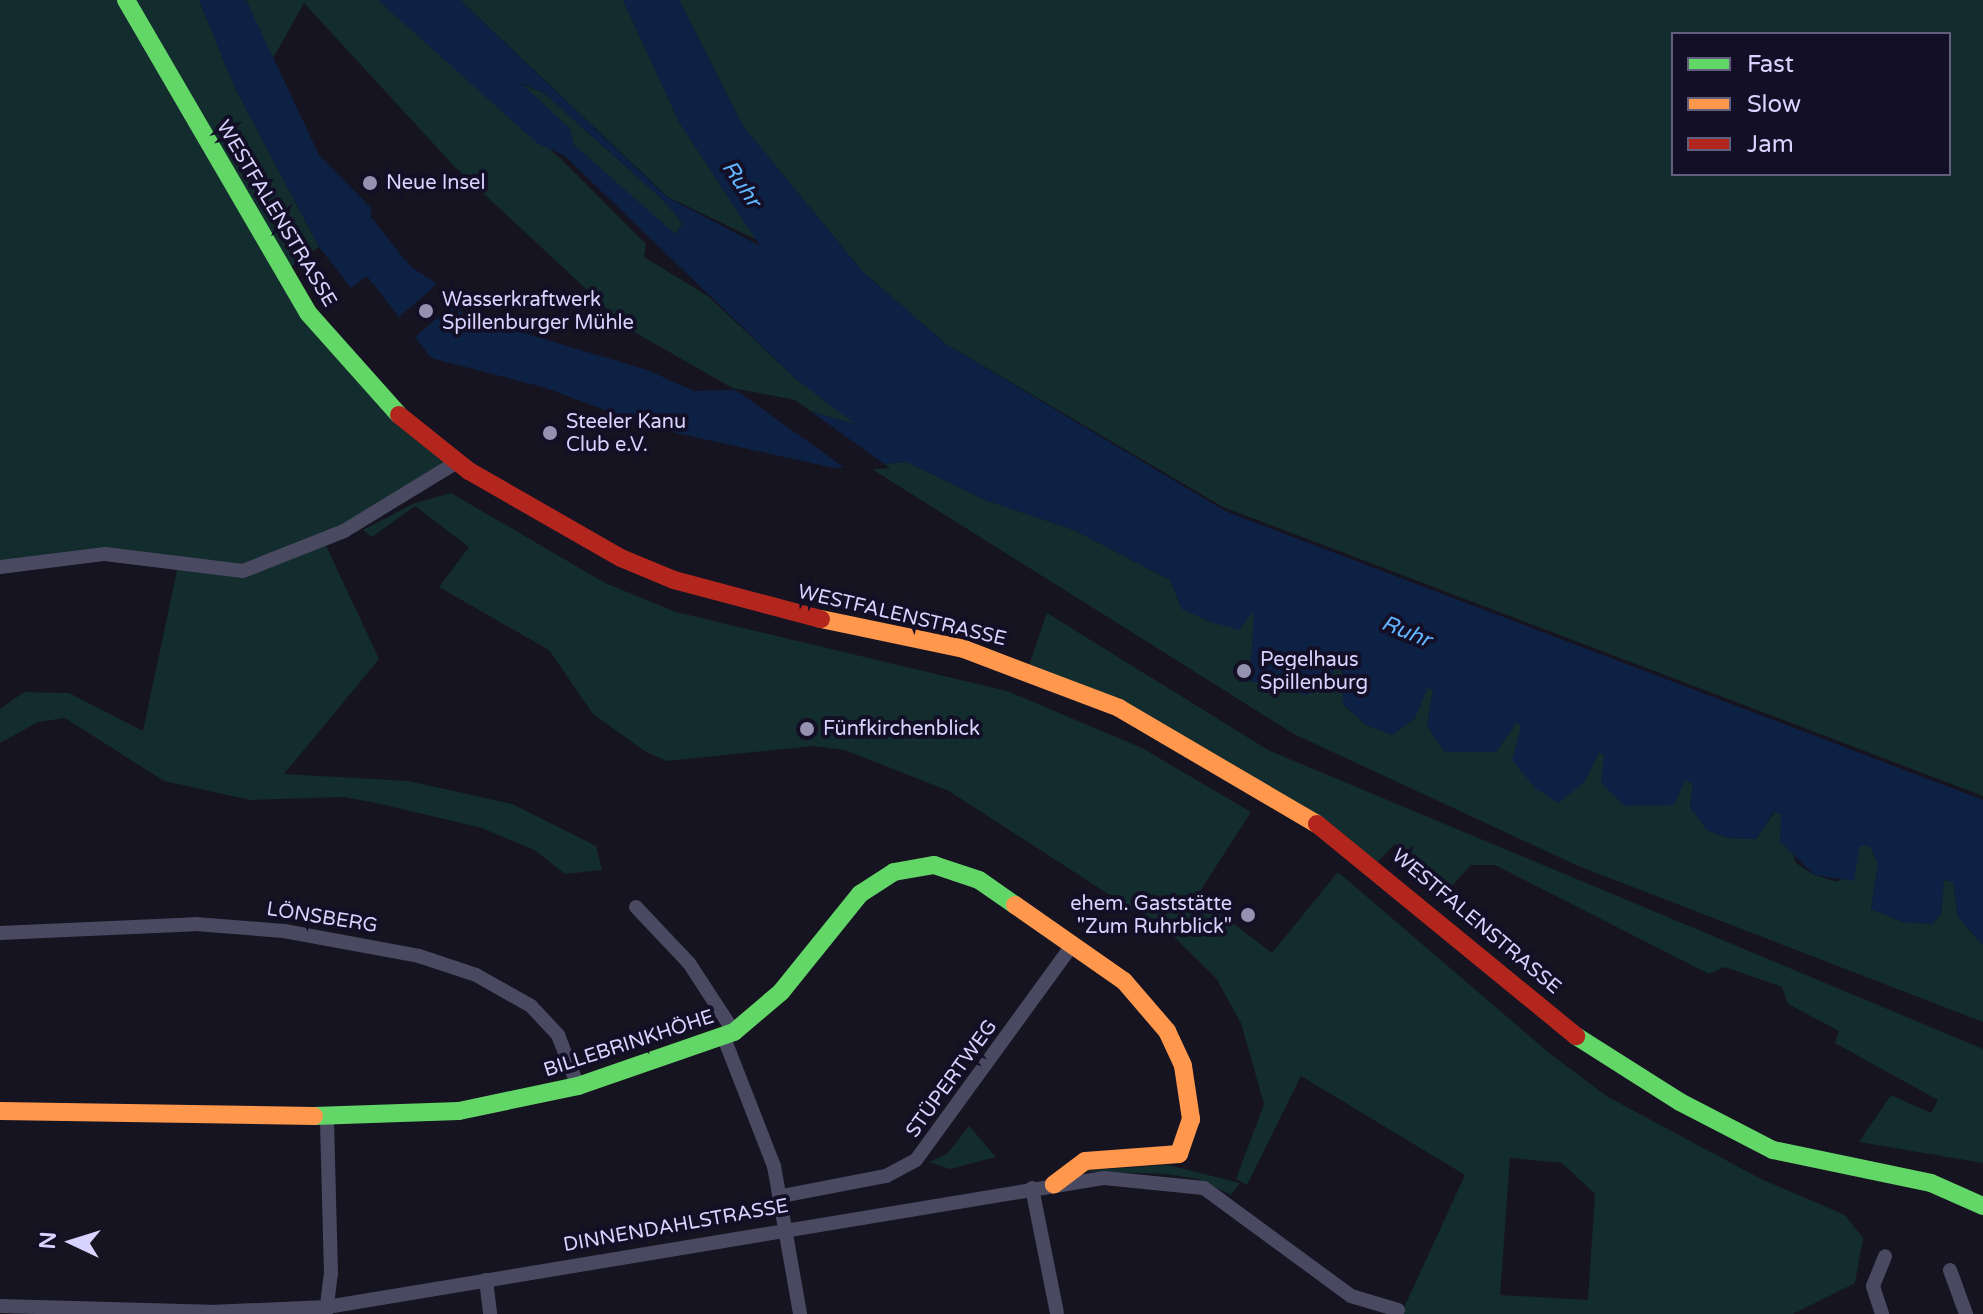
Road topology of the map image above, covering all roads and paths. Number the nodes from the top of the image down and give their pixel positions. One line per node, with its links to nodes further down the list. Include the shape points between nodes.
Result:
1 (126, 0): 2 (main road, WESTFALENSTRASSE, via 309,314 391,409)
2 (457, 462): 3 (street, via 344,531 253,568 206,571 105,554); 14 (main road, WESTFALENSTRASSE, via 569,531 674,580 781,611 964,649 1119,708 1304,813 1573,1034 1668,1096 1773,1150 1931,1183)
3 (0, 567)
4 (636, 907): 7 (street, via 689,963)
5 (0, 933): 8 (street, LÖNSBERG, via 101,924 225,926 419,956 476,975 531,1006 558,1035)
6 (1072, 945): 7 (main road, BILLEBRINKHÖHE, via 964,872 906,867 870,885 844,909 781,992); 11 (main road, BILLEBRINKHÖHE, via 1138,993 1167,1031 1186,1077 1191,1119 1179,1154 1085,1161); 13 (street, STÜPERTWEG, via 916,1160 886,1176)
7 (729, 1035): 8 (main road, BILLEBRINKHÖHE); 13 (street)
8 (578, 1086): 10 (main road, BILLEBRINKHÖHE, via 459,1111)
9 (0, 1111): 10 (main road, BILLEBRINKHÖHE)
10 (327, 1118): 21 (street)
11 (1054, 1184): 12 (street, DINNENDAHLSTRASSE); 20 (street, DINNENDAHLSTRASSE, via 1161,1179 1204,1188 1351,1296)
12 (1032, 1188): 15 (street, DINNENDAHLSTRASSE); 22 (street)
13 (782, 1196): 15 (street)
14 (1983, 1206)
15 (787, 1227): 18 (street, DINNENDAHLSTRASSE); 24 (street)
16 (1885, 1256): 25 (street, via 1873,1286)
17 (1950, 1270): 26 (street)
18 (486, 1280): 21 (street, DINNENDAHLSTRASSE); 23 (street)
19 (0, 1306): 21 (street, DINNENDAHLSTRASSE)
20 (1398, 1310)
21 (326, 1311)
22 (1057, 1313)
23 (490, 1314)
24 (800, 1314)
25 (1882, 1314)
26 (1966, 1314)

